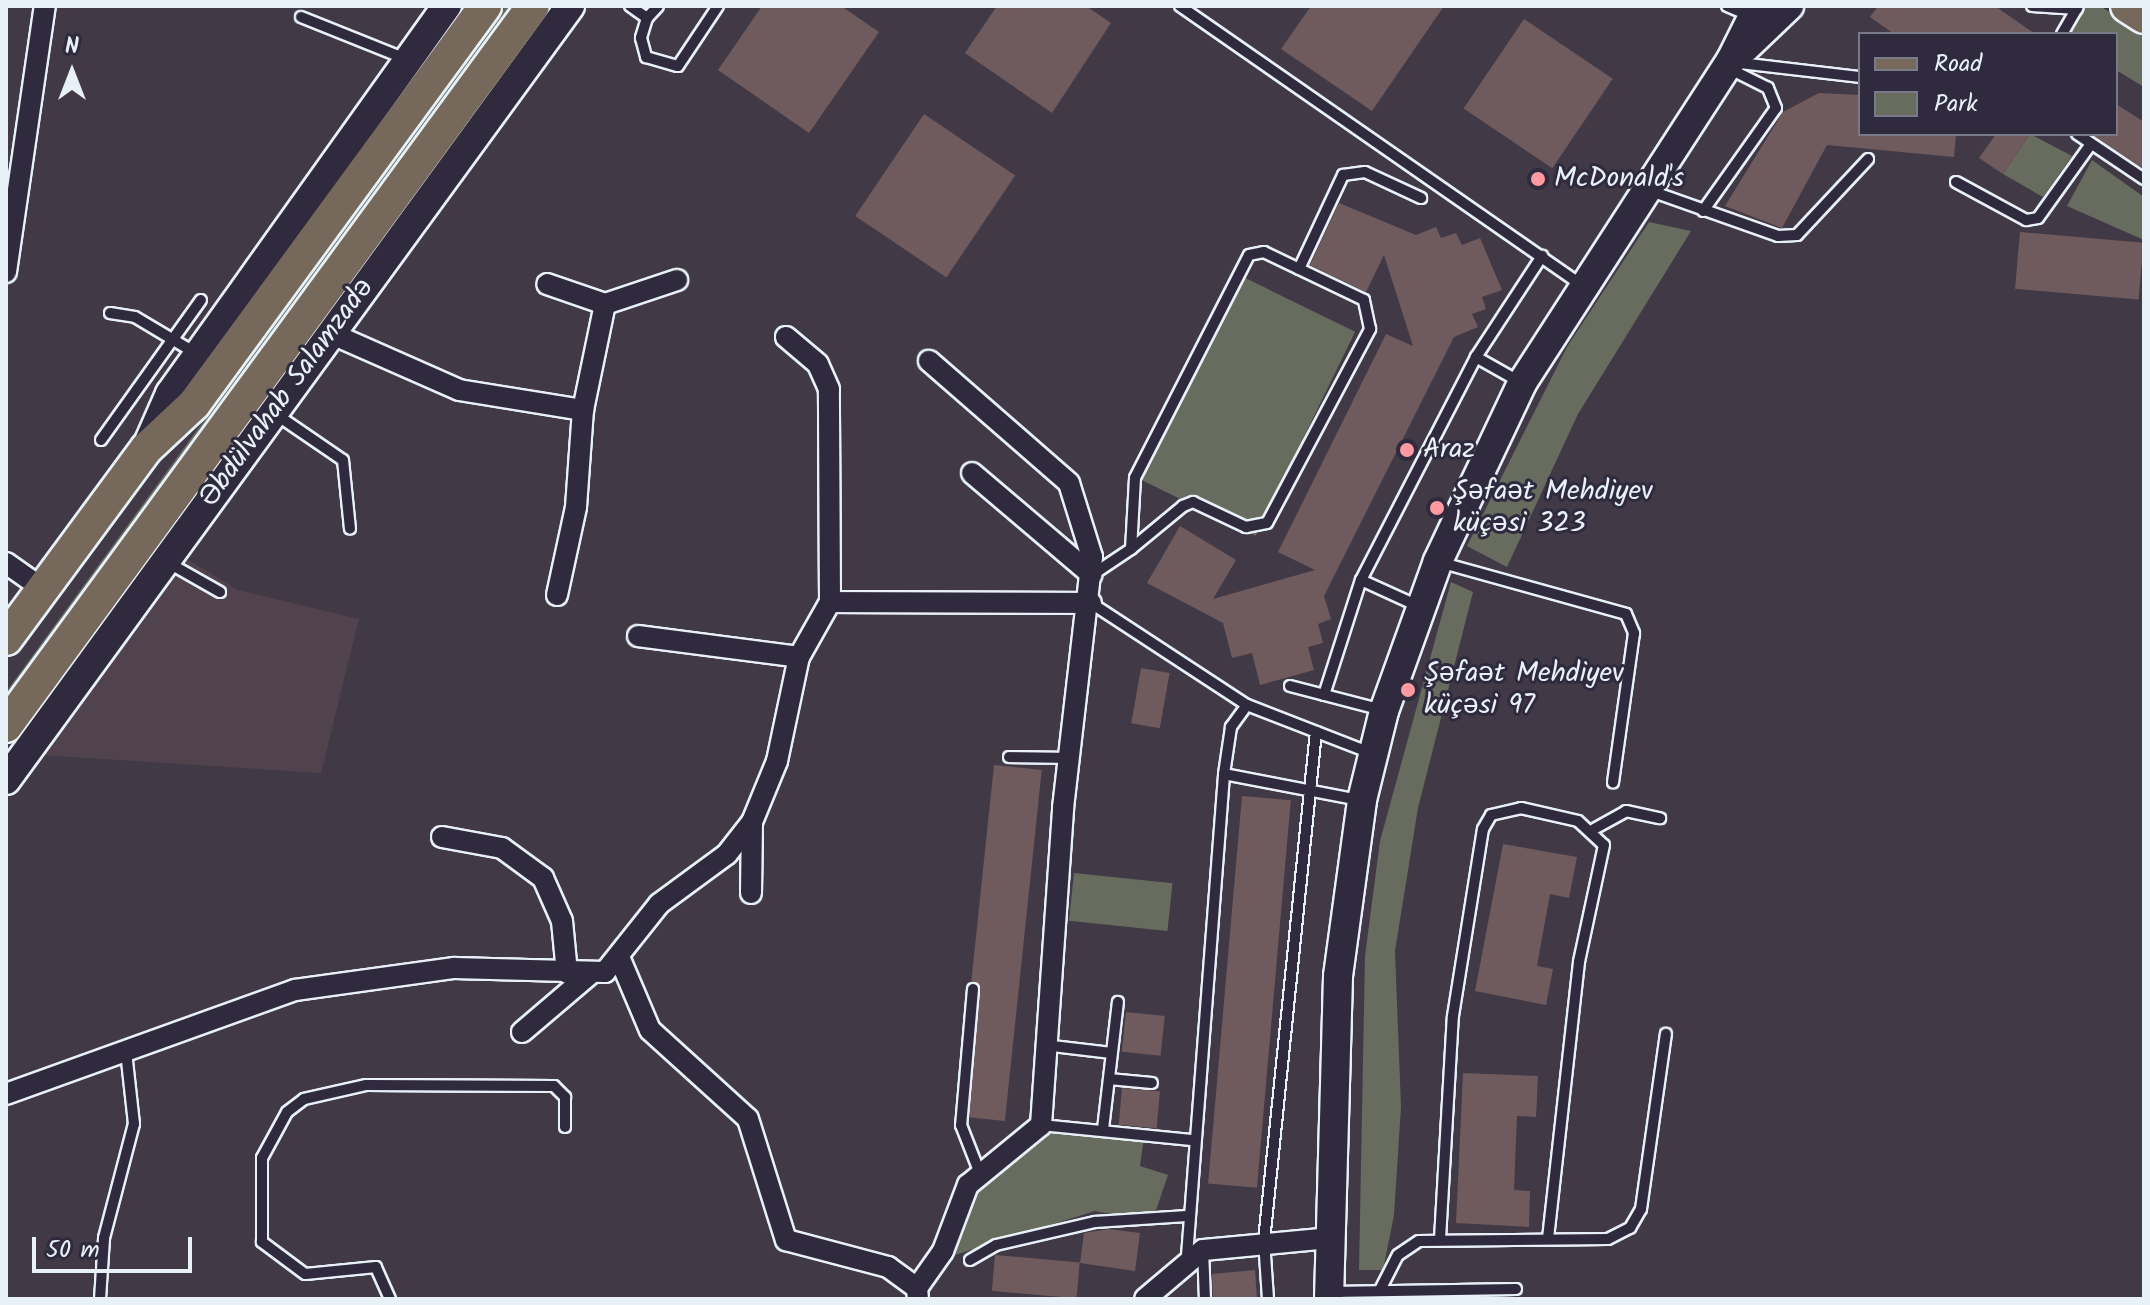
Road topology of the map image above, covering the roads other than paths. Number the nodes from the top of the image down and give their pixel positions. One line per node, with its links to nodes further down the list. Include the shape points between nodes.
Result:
1 (45, 6): 31 (street)
2 (447, 6): 18 (main road)
3 (485, 6): 48 (main road, via 194,404)
4 (533, 6): 70 (main road, Əbdülvahab Salamzadə)
5 (570, 6): 38 (main road, Əbdülvahab Salamzadə)
6 (630, 6): 16 (lane)
7 (658, 6): 16 (lane)
8 (718, 6): 16 (lane, via 678,66 646,57 641,38)
9 (1180, 6): 29 (lane)
10 (2032, 6): 12 (lane)
11 (2127, 6): 15 (main road)
12 (2077, 7): 17 (lane)
13 (1759, 12): 19 (main road)
14 (301, 17): 18 (lane)
15 (2144, 17)
16 (647, 18)
17 (2063, 32)
18 (406, 59): 41 (main road)
19 (1728, 65): 20 (lane); 26 (main road); 28 (lane, via 1768,88 1776,108)
20 (1858, 77)
21 (2080, 136): 22 (lane)
22 (2091, 144): 24 (lane); 25 (lane, via 2038,218 2026,220)
23 (1868, 159): 28 (lane, via 1797,235 1778,236)
24 (2144, 179)
25 (1956, 182)
26 (1642, 188): 28 (lane); 34 (main road)
27 (1421, 198): 30 (lane, via 1365,172 1343,175)
28 (1703, 211)
29 (1542, 256): 34 (lane); 42 (lane)
30 (1299, 269): 51 (lane, via 1264,252 1240,267 1135,478); 51 (lane, via 1364,300 1370,329 1267,523 1246,527 1193,502)
31 (6, 272)
32 (677, 280): 36 (street)
33 (547, 284): 36 (street)
34 (1580, 284): 44 (main road)
35 (201, 300): 40 (lane)
36 (605, 304): 45 (street)
37 (110, 313): 40 (lane)
38 (330, 333): 45 (street, via 459,390); 46 (main road, Əbdülvahab Salamzadə)
39 (786, 337): 60 (street, via 818,364 829,389)
40 (174, 338): 41 (lane); 47 (lane)
41 (199, 355): 48 (main road)
42 (1476, 357): 44 (lane); 56 (lane)
43 (929, 361): 55 (street, via 1069,483 1083,513)
44 (1522, 383): 53 (main road)
45 (583, 410): 59 (street, via 576,507)
46 (272, 412): 50 (lane, via 343,460); 52 (main road, Əbdülvahab Salamzadə)
47 (101, 440)
48 (147, 448): 57 (main road)
49 (972, 473): 55 (street)
50 (350, 529)
51 (1131, 549): 55 (lane)
52 (165, 561): 58 (lane); 76 (main road, Əbdülvahab Salamzadə)
53 (1438, 561): 62 (main road); 77 (lane, via 1626,614 1634,633)
54 (6, 563): 57 (street)
55 (1092, 575): 61 (street)
56 (1361, 580): 62 (lane); 67 (lane)
57 (43, 589): 64 (main road)
58 (220, 592)
59 (557, 595)
60 (830, 602): 61 (street); 65 (street)
61 (1091, 603): 68 (lane); 74 (street)
62 (1420, 606): 69 (main road)
63 (638, 636): 65 (street)
64 (6, 639)
65 (799, 657): 81 (street, via 777,761)
66 (1290, 686): 67 (lane)
67 (1324, 695): 69 (lane)
68 (1247, 705): 71 (lane); 75 (lane, via 1231,727)
69 (1384, 711): 72 (main road)
70 (6, 726)
71 (1316, 732): 72 (lane); 78 (lane)
72 (1373, 754): 79 (main road)
73 (1009, 757): 74 (lane)
74 (1070, 758): 92 (street)
75 (1224, 774): 78 (lane); 101 (lane)
76 (6, 780)
77 (1613, 783)
78 (1310, 791): 79 (lane); 107 (lane)
79 (1362, 800): 104 (main road, via 1338,976)
80 (1660, 818): 82 (lane, via 1626,811)
81 (752, 822): 84 (street); 85 (street, via 727,854 659,904)
82 (1594, 829): 105 (lane, via 1604,845 1572,1007); 106 (lane, via 1521,808 1491,815 1483,829 1453,1016)
83 (442, 837): 86 (street, via 502,848 543,878 562,921)
84 (751, 893)
85 (619, 957): 87 (street); 112 (street, via 650,1030 748,1119 786,1240 888,1267)
86 (567, 973): 87 (street); 93 (street, via 454,968 295,990)
87 (589, 975): 90 (street)
88 (973, 989): 102 (lane, via 961,1125)
89 (1118, 1002): 94 (lane)
90 (522, 1032)
91 (1666, 1034): 105 (lane, via 1635,1218 1608,1239)
92 (1044, 1045): 94 (lane); 98 (street)
93 (126, 1051): 97 (street); 114 (lane, via 134,1124 104,1238)
94 (1112, 1053): 95 (lane)
95 (1109, 1079): 96 (lane); 100 (lane)
96 (1152, 1083)
97 (6, 1094)
98 (1041, 1125): 100 (lane); 102 (street)
99 (565, 1127): 115 (lane, via 565,1097 554,1086 366,1085 304,1099 287,1112 262,1158 262,1242 305,1274 376,1267)
100 (1103, 1129): 101 (lane)
101 (1191, 1140): 103 (lane)
102 (979, 1171): 112 (street)
103 (1187, 1216): 108 (lane); 109 (lane, via 1095,1222 996,1245)
104 (1329, 1238): 107 (street); 113 (main road)
105 (1548, 1238): 106 (lane)
106 (1440, 1239): 111 (lane, via 1408,1246)
107 (1264, 1241): 108 (street); 118 (lane)
108 (1195, 1253): 116 (street); 117 (lane)
109 (970, 1260)
110 (1516, 1289): 111 (lane)
111 (1380, 1290): 113 (lane)
112 (918, 1294)
113 (1329, 1295)
114 (100, 1299)
115 (390, 1299)
116 (1145, 1299)
117 (1205, 1299)
118 (1268, 1299)

